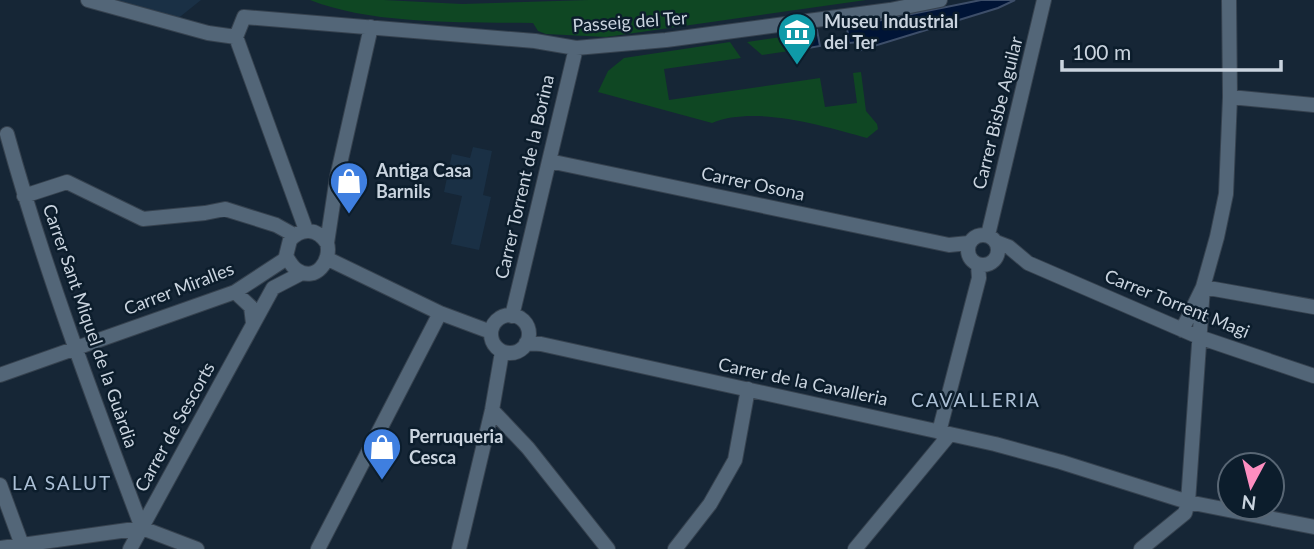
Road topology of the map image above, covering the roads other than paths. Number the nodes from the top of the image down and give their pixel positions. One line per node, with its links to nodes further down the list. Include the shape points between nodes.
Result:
1 (88, 0): 6 (street)
2 (940, 0): 7 (street, Passeig del Ter, via 666,40)
3 (1044, 0): 14 (street, Carrer Bisbe Aguilar)
4 (1229, 0): 8 (street)
5 (371, 27): 6 (street, Passeig del Ter, via 244,17); 7 (street, Passeig del Ter); 15 (street)
6 (236, 37): 13 (street)
7 (576, 48): 11 (street, Carrer Torrent de la Borina)
8 (1230, 97): 9 (street); 21 (street, via 1226,194)
9 (1314, 105)
10 (7, 134): 12 (street, Carrer Sant Miquel de la Guàrdia)
11 (549, 161): 16 (street, Carrer Osona, via 949,245); 25 (street, Carrer Torrent de la Borina)
12 (24, 196): 13 (street, via 67,182 143,219 225,208); 31 (street, Carrer Sant Miquel de la Guàrdia)
13 (300, 233): 15 (street, via 319,233); 17 (street, via 287,246)
14 (992, 239): 16 (street, via 977,236); 16 (street, Carrer Bisbe Aguilar, via 998,253); 19 (street, Carrer Torrent Magi)
15 (327, 243): 18 (street)
16 (977, 256): 19 (street, Carrer Torrent Magi); 37 (street, via 979,278)
17 (287, 258): 20 (street); 22 (street, Carrer Miralles)
18 (328, 259): 20 (street, via 316,271); 24 (street)
19 (1028, 263): 27 (street, Carrer Torrent Magi)
20 (302, 272): 26 (street, Carrer de Sescorts, via 273,288)
21 (1203, 287): 23 (street); 27 (street); 29 (street)
22 (235, 292): 26 (street, via 251,306); 31 (street, Carrer Miralles)
23 (1314, 307)
24 (440, 313): 28 (street); 46 (street)
25 (512, 316): 28 (street, via 501,318); 30 (street, via 526,326)
26 (253, 323): 41 (street, Carrer de Sescorts)
27 (1182, 330): 29 (street, Carrer Torrent Magi)
28 (491, 332): 32 (street, via 492,342)
29 (1199, 337): 34 (street, Carrer Torrent Magi); 39 (street)
30 (526, 343): 32 (street, via 519,351); 35 (street, Carrer de la Cavalleria)
31 (75, 348): 33 (street, Carrer Miralles); 41 (street, Carrer Sant Miquel de la Guàrdia)
32 (502, 352): 36 (street)
33 (0, 375)
34 (1314, 376)
35 (748, 390): 37 (street, Carrer de la Cavalleria); 49 (street, via 731,467 710,504)
36 (492, 410): 47 (street); 48 (street)
37 (944, 433): 39 (street, Carrer de la Cavalleria, via 1061,462); 50 (street)
38 (0, 485): 42 (street)
39 (1188, 502): 40 (street, Carrer de la Cavalleria); 51 (street, via 1185,513)
40 (1314, 527)
41 (142, 528): 42 (street); 44 (street, Carrer de Sescorts); 45 (street)
42 (21, 547): 43 (street)
43 (0, 548)
44 (130, 549)
45 (197, 549)
46 (318, 549)
47 (459, 549)
48 (608, 549)
49 (675, 549)
50 (855, 549)
51 (1141, 549)

